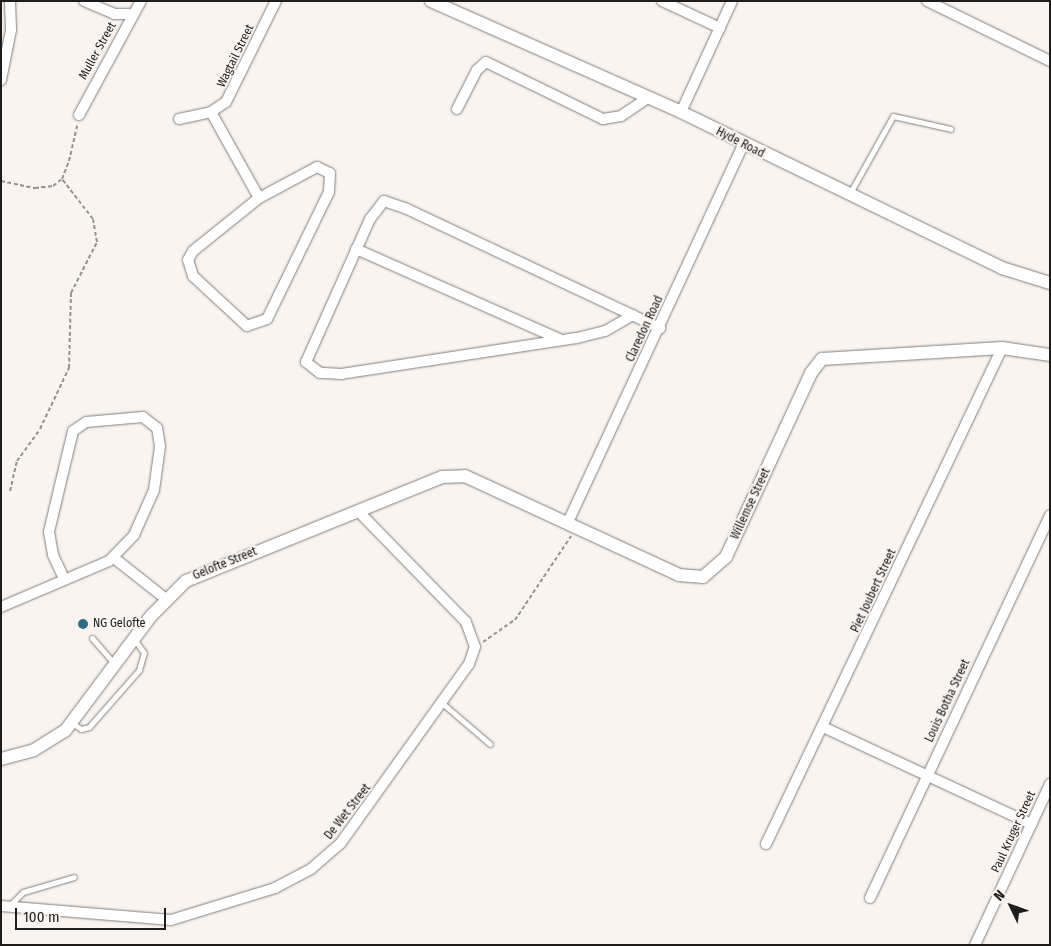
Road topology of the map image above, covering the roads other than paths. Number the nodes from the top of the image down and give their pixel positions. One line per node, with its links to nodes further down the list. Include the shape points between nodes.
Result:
1 (10, 1): 12 (street, via 11,30)
2 (84, 1): 9 (street, via 114,14)
3 (142, 1): 9 (street, Muller Street)
4 (276, 1): 15 (street, Wagtail Street, via 232,95)
5 (431, 1): 13 (street, Hyde Road)
6 (662, 1): 10 (street)
7 (732, 1): 10 (street)
8 (927, 1): 11 (street)
9 (131, 14): 17 (street, Muller Street)
10 (720, 28): 16 (street)
11 (1050, 61)
12 (1, 80)
13 (648, 98): 14 (street, via 621,116 603,118 486,62 477,70); 16 (street, Hyde Road)
14 (457, 108)
15 (211, 112): 18 (street, Wagtail Street); 22 (street)
16 (681, 112): 20 (street, Hyde Road)
17 (79, 115)
18 (179, 119)
19 (950, 129): 21 (lane, via 893,116)
20 (743, 145): 21 (street, Hyde Road); 26 (street, Claredon Road)
21 (849, 195): 24 (street, Hyde Road, via 1002,268)
22 (259, 198): 22 (street, via 193,251 188,260 193,276 239,322 252,327 267,319 329,192 331,178 327,170 318,167)
23 (356, 249): 25 (street, via 379,204 390,202); 27 (street); 27 (street, via 307,355 314,371 342,374)
24 (1050, 283)
25 (632, 315): 26 (street); 27 (street, via 605,331)
26 (660, 328): 33 (street, Claredon Road)
27 (560, 340)
28 (1002, 348): 29 (street, Willemse Street); 33 (street, Willemse Street, via 822,359 811,373 726,557 709,575 679,575); 43 (street, Piet Joubert Street)
29 (1050, 355)
30 (426, 484): 31 (street, Gelofte Street); 33 (street, Willemse Street, via 453,475 466,476)
31 (360, 513): 36 (street, Gelofte Street, via 198,574); 41 (street, De Wet Street, via 466,622 475,647 470,664)
32 (1050, 515): 46 (street, Louis Botha Street)
33 (573, 524)
34 (114, 558): 35 (street); 35 (street, via 134,536 154,490 160,440 155,425 143,417 86,422 73,431 50,532 53,555); 36 (street)
35 (64, 579): 37 (street)
36 (166, 599): 39 (street, Gelofte Street)
37 (1, 607)
38 (92, 638): 40 (lane)
39 (134, 639): 40 (street, Gelofte Street); 42 (lane, via 144,653 139,670 89,727 81,729)
40 (116, 665): 42 (street, Gelofte Street)
41 (442, 704): 44 (lane); 52 (street, De Wet Street, via 340,844 311,869 275,888 154,922)
42 (72, 723): 45 (street, Gelofte Street, via 34,750)
43 (823, 727): 46 (street); 49 (street, Piet Joubert Street)
44 (490, 744)
45 (1, 759)
46 (926, 775): 48 (street); 51 (street, Louis Botha Street)
47 (1050, 784): 48 (street, Paul Kruger Street)
48 (1031, 824): 53 (street, Paul Kruger Street)
49 (766, 844)
50 (74, 877): 52 (lane, via 23,892)
51 (870, 898)
52 (5, 906)
53 (975, 945)

